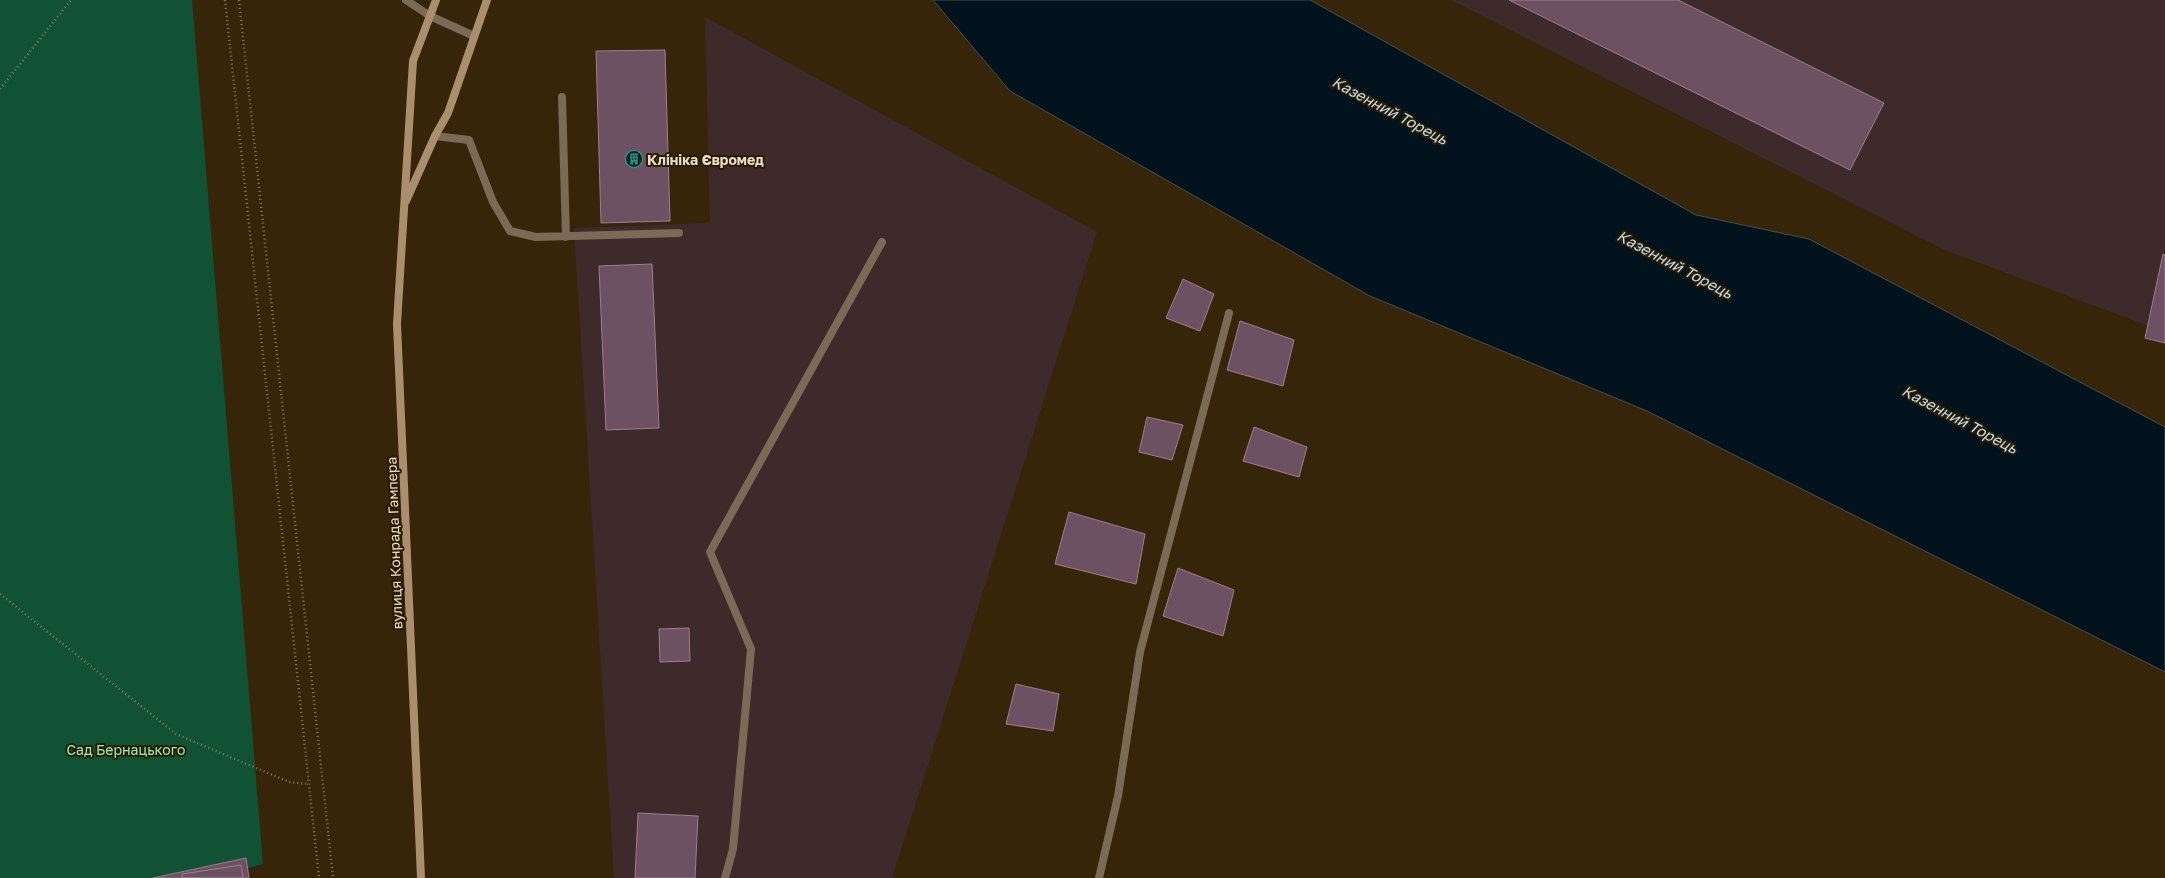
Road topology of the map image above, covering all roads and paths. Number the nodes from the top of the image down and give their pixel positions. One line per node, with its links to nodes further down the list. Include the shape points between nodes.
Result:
1 (71, 0): 9 (path)
2 (225, 0): 18 (path)
3 (239, 0): 20 (path)
4 (406, 0): 7 (street)
5 (436, 0): 7 (main road, вулиця Конрада Гампера)
6 (487, 0): 8 (main road, вулиця Конрада Гампера)
7 (430, 16): 8 (street); 12 (main road, вулиця Конрада Гампера, via 413,61)
8 (474, 36): 11 (main road, вулиця Конрада Гампера, via 448,113)
9 (0, 89)
10 (562, 97): 14 (street)
11 (435, 136): 12 (main road, вулиця Конрада Гампера); 14 (street, via 469,140 493,202 510,231 536,237)
12 (403, 207): 21 (main road, вулиця Конрада Гампера, via 397,324)
13 (679, 233): 14 (street)
14 (566, 236)
15 (882, 242): 22 (street, via 710,552 751,649 733,849)
16 (1229, 313): 23 (street, via 1140,652 1118,796)
17 (0, 594): 18 (path, via 176,734 289,782)
18 (308, 784): 19 (path)
19 (319, 878)
20 (333, 878)
21 (421, 878)
22 (725, 878)
23 (1099, 878)

